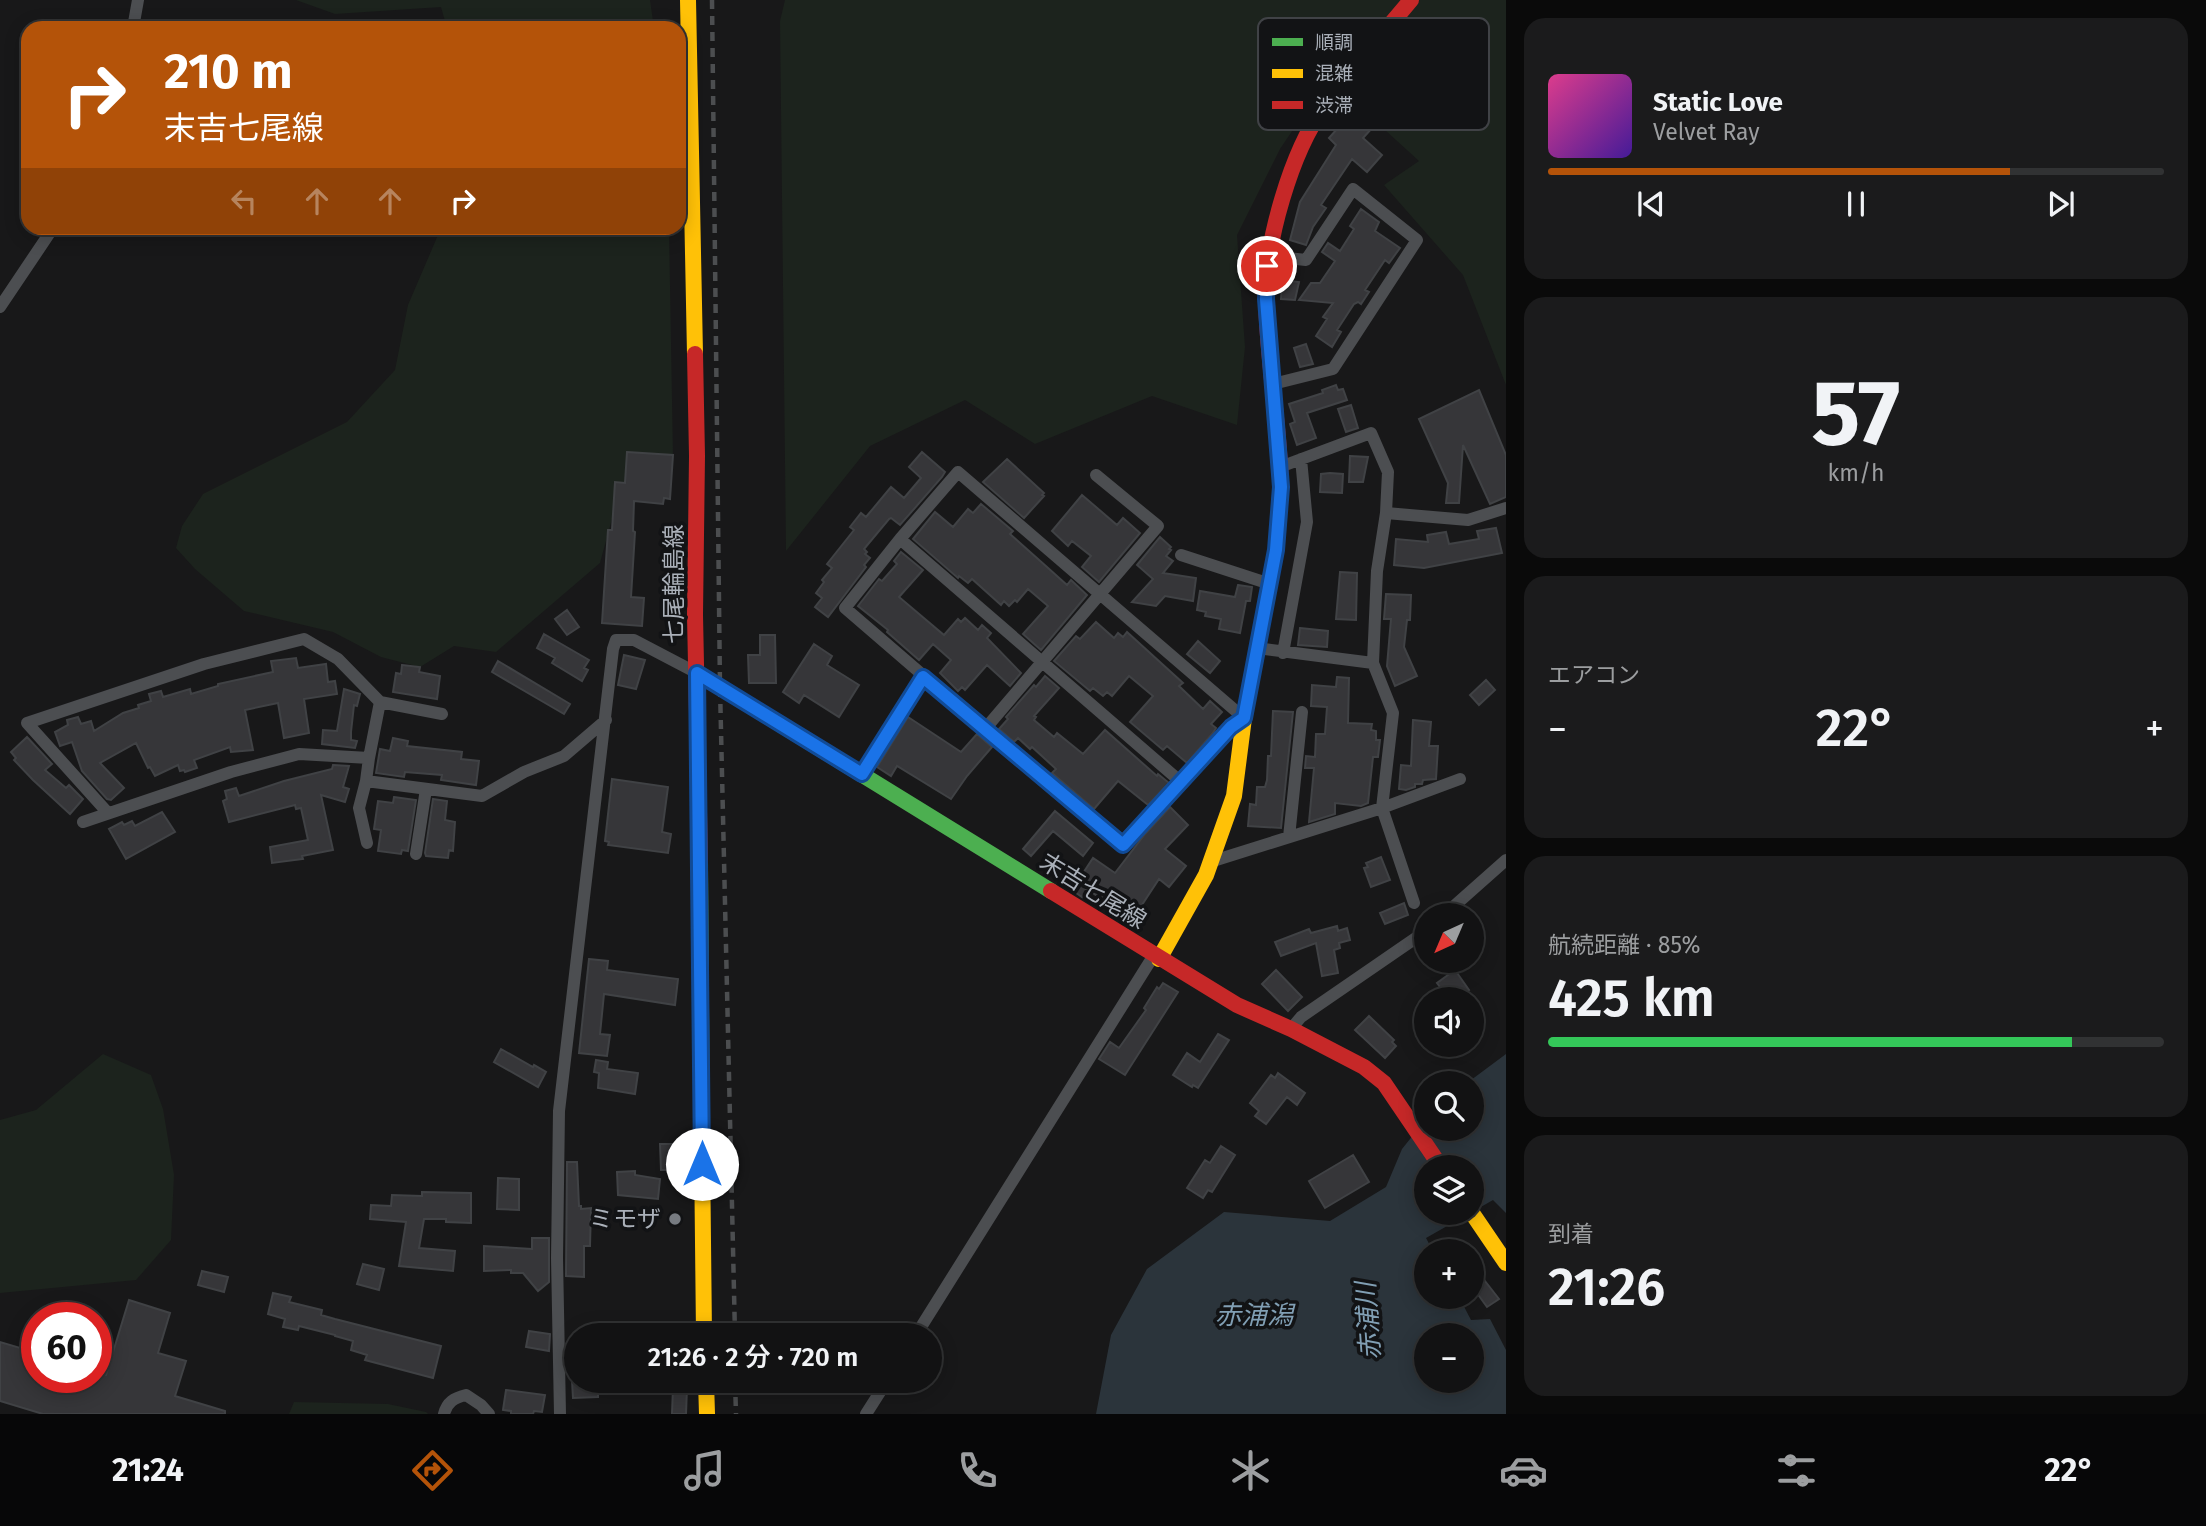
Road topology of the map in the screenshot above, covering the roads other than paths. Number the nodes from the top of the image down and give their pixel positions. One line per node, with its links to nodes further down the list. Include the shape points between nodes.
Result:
1 (138, 0): 5 (street)
2 (688, 0): 24 (main road, 七尾輪島線)
3 (1411, 0): 4 (main road)
4 (1396, 18)
5 (134, 21)
6 (1311, 130): 8 (main road, via 1294,162)
7 (48, 235): 9 (street)
8 (1269, 256): 10 (main road, via 1266,299); 10 (street, via 1306,260 1353,188 1417,240 1333,369)
9 (0, 307)
10 (1273, 384): 12 (main road)
11 (1301, 459): 12 (street); 15 (street, via 1371,433 1388,472); 21 (street, via 1307,522)
12 (1280, 467): 18 (main road)
13 (1096, 475): 19 (street, via 1158,526)
14 (1506, 508): 15 (street, via 1468,520)
15 (1387, 513): 23 (street, via 1377,571)
16 (900, 539): 19 (street, via 958,472); 22 (street); 25 (street, via 845,608)
17 (1181, 555): 18 (street)
18 (1270, 584): 20 (main road)
19 (1099, 592): 22 (street); 29 (street)
20 (1257, 648): 21 (street); 29 (main road)
21 (1283, 653): 23 (street)
22 (1042, 663): 31 (street); 36 (street)
23 (1373, 663): 38 (street, via 1393,713)
24 (697, 673): 30 (street, via 634,640 616,640); 33 (main road, 末吉七尾線); 54 (main road, 七尾輪島線)
25 (923, 677): 31 (street); 33 (street)
26 (380, 702): 28 (street); 32 (street); 39 (street, via 338,659 304,639 204,664 27,723)
27 (1302, 712): 41 (street)
28 (442, 715)
29 (1244, 718): 36 (street); 45 (main road, via 1234,796)
30 (606, 720): 37 (street, via 564,756 482,796); 60 (street, via 559,1111)
31 (985, 729): 36 (street, via 1123,845)
32 (369, 758): 35 (street); 39 (street, via 299,754)
33 (862, 774): 49 (main road, 末吉七尾線)
34 (1461, 779): 38 (street)
35 (366, 781): 37 (street); 42 (street, via 359,808)
36 (1181, 782)
37 (426, 789): 43 (street)
38 (1382, 807): 41 (street); 47 (street)
39 (108, 813): 40 (street)
40 (83, 822)
41 (1289, 837): 45 (street)
42 (367, 843)
43 (416, 854)
44 (1506, 860): 46 (street)
45 (1210, 862): 49 (main road)
46 (1458, 903)
47 (1414, 904)
48 (1414, 939): 50 (street, via 1301,1017)
49 (1156, 957): 50 (main road, 末吉七尾線, via 1237,1005); 55 (street)
50 (1291, 1029): 51 (main road, 末吉七尾線, via 1364,1067 1384,1083)
51 (1433, 1155)
52 (1480, 1225): 53 (main road)
53 (1503, 1260)
54 (704, 1323)
55 (924, 1323)
56 (706, 1393): 61 (main road)
57 (879, 1393): 62 (street)
58 (444, 1414): 59 (street, via 448,1403 466,1395)
59 (489, 1414)
60 (559, 1414)
61 (707, 1414)
62 (866, 1414)

